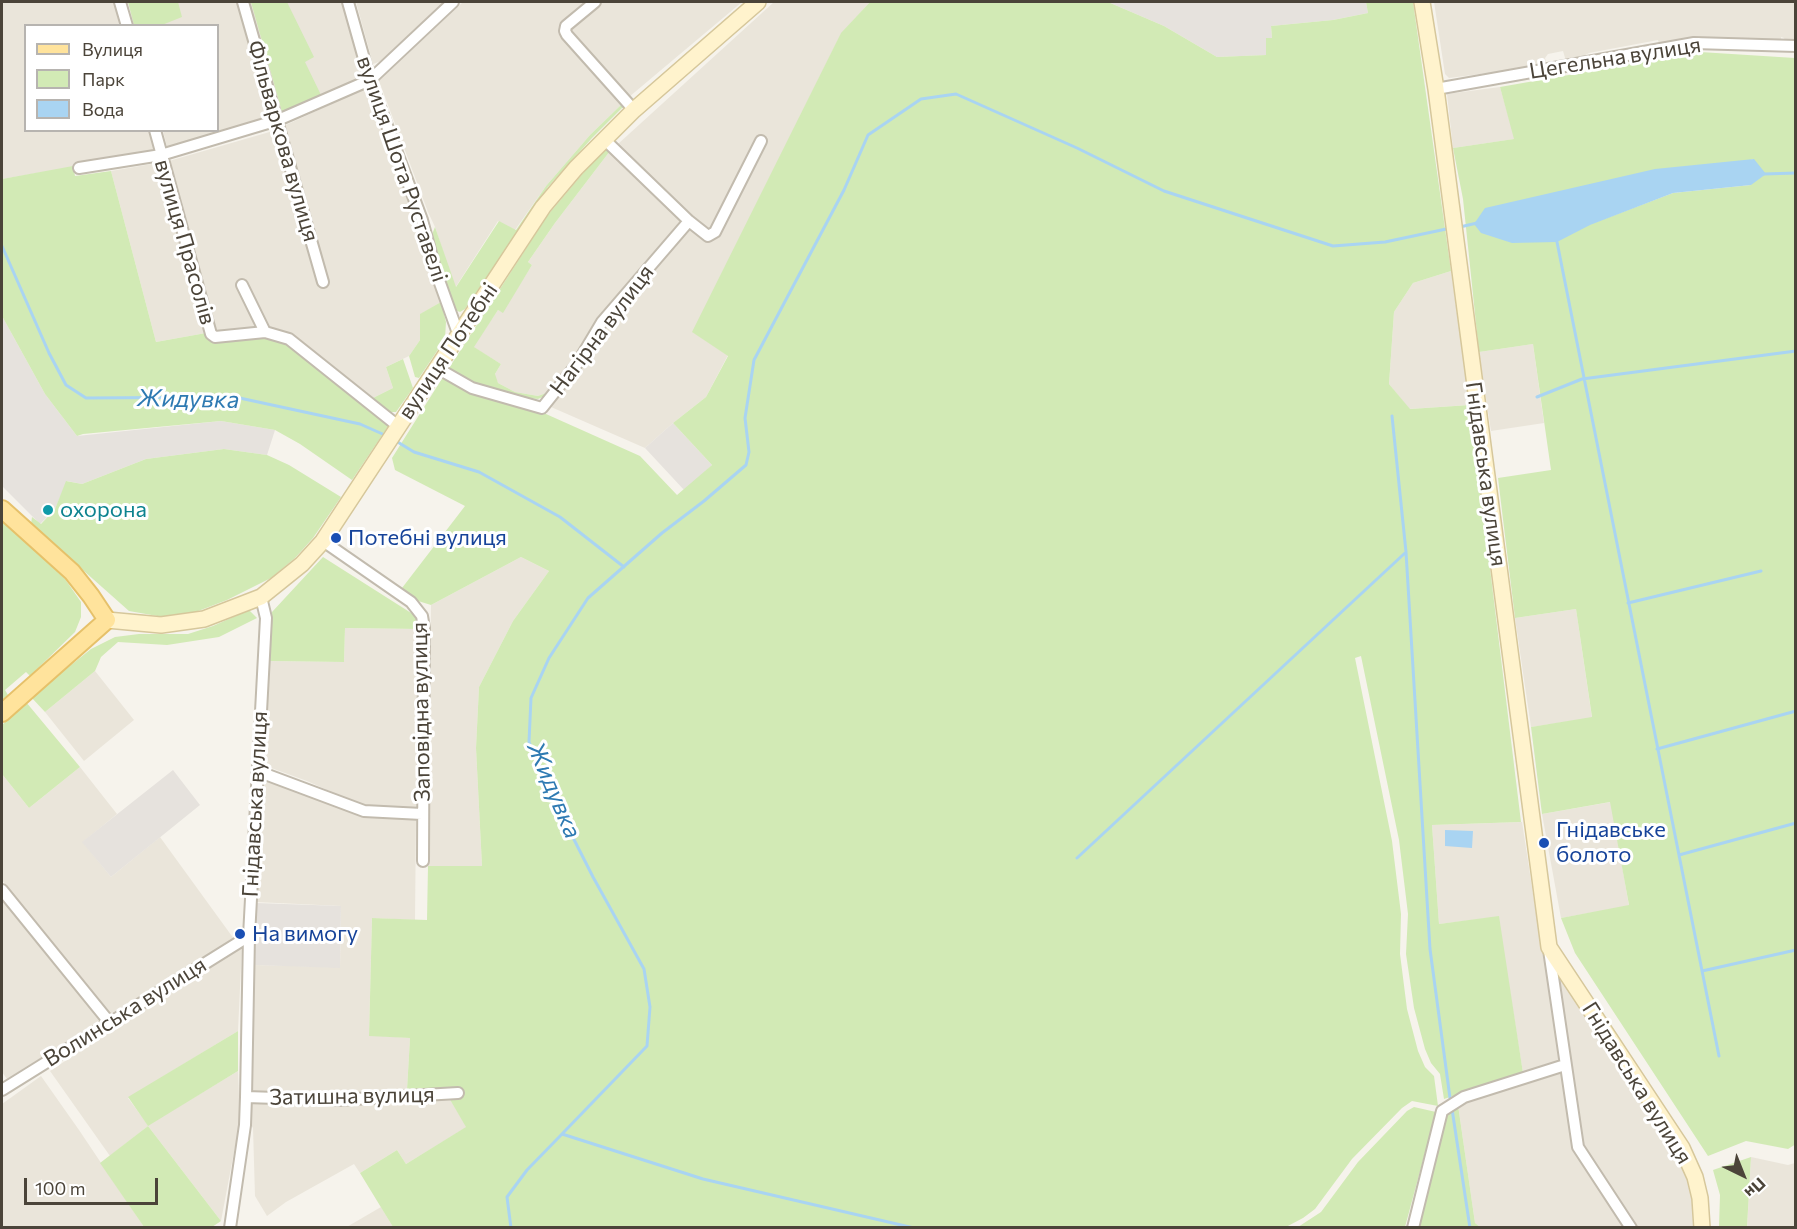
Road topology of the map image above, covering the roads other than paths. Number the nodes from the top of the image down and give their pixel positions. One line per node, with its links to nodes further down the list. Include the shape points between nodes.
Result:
1 (120, 2): 8 (street)
2 (243, 2): 13 (street, Фільваркова вулиця)
3 (348, 2): 10 (street, вулиця Шота Руставелі)
4 (453, 2): 10 (street)
5 (596, 2): 12 (street, via 565,31)
6 (758, 2): 12 (main road, вулиця Потебні)
7 (1422, 2): 11 (main road, Гнідавська вулиця)
8 (126, 24)
9 (1796, 46): 11 (street, Цегельна вулиця, via 1694,42)
10 (370, 80): 13 (street); 23 (street, вулиця Шота Руставелі, via 422,220)
11 (1436, 89): 36 (main road, Гнідавська вулиця)
12 (633, 110): 15 (main road, вулиця Потебні)
13 (278, 120): 17 (street); 20 (street, Фільваркова вулиця)
14 (155, 132): 17 (street, вулиця Прасолів)
15 (604, 139): 19 (street); 23 (main road, вулиця Потебні, via 543,207)
16 (761, 141): 19 (street, via 713,234 705,236)
17 (161, 155): 18 (street); 22 (street, вулиця Прасолів, via 211,334 215,338)
18 (79, 168)
19 (689, 221): 24 (street, Нагірна вулиця, via 602,322 577,364 542,408 472,388)
20 (323, 282)
21 (242, 285): 22 (street)
22 (265, 332): 25 (street, via 289,339 305,350)
23 (459, 336): 24 (main road, вулиця Потебні)
24 (437, 368): 25 (main road, вулиця Потебні)
25 (397, 429): 27 (main road, вулиця Потебні)
26 (2, 509): 29 (main road, via 72,572)
27 (323, 541): 28 (main road, вулиця Потебні); 32 (street, Заповідна вулиця, via 411,602 422,616)
28 (261, 597): 29 (main road, вулиця Потебні, via 204,619 161,625); 31 (street, Гнідавська вулиця, via 266,618)
29 (107, 620): 30 (main road)
30 (2, 713)
31 (257, 771): 32 (street, via 364,811); 35 (street, Гнідавська вулиця)
32 (422, 814): 33 (street, Заповідна вулиця)
33 (423, 861)
34 (2, 890): 37 (street)
35 (249, 936): 37 (street, Волинська вулиця); 41 (street, Гнідавська вулиця)
36 (1549, 947): 38 (street, Гнідавська вулиця); 45 (main road, Гнідавська вулиця, via 1682,1148 1695,1177)
37 (110, 1023): 39 (street, Волинська вулиця)
38 (1565, 1065): 43 (street, via 1464,1097 1442,1111); 44 (street, Гнідавська вулиця, via 1578,1147)
39 (3, 1086)
40 (459, 1093): 41 (street, Затишна вулиця, via 338,1100)
41 (246, 1097): 42 (street, Гнідавська вулиця)
42 (230, 1227)
43 (1413, 1227)
44 (1631, 1227)
45 (1702, 1227)

